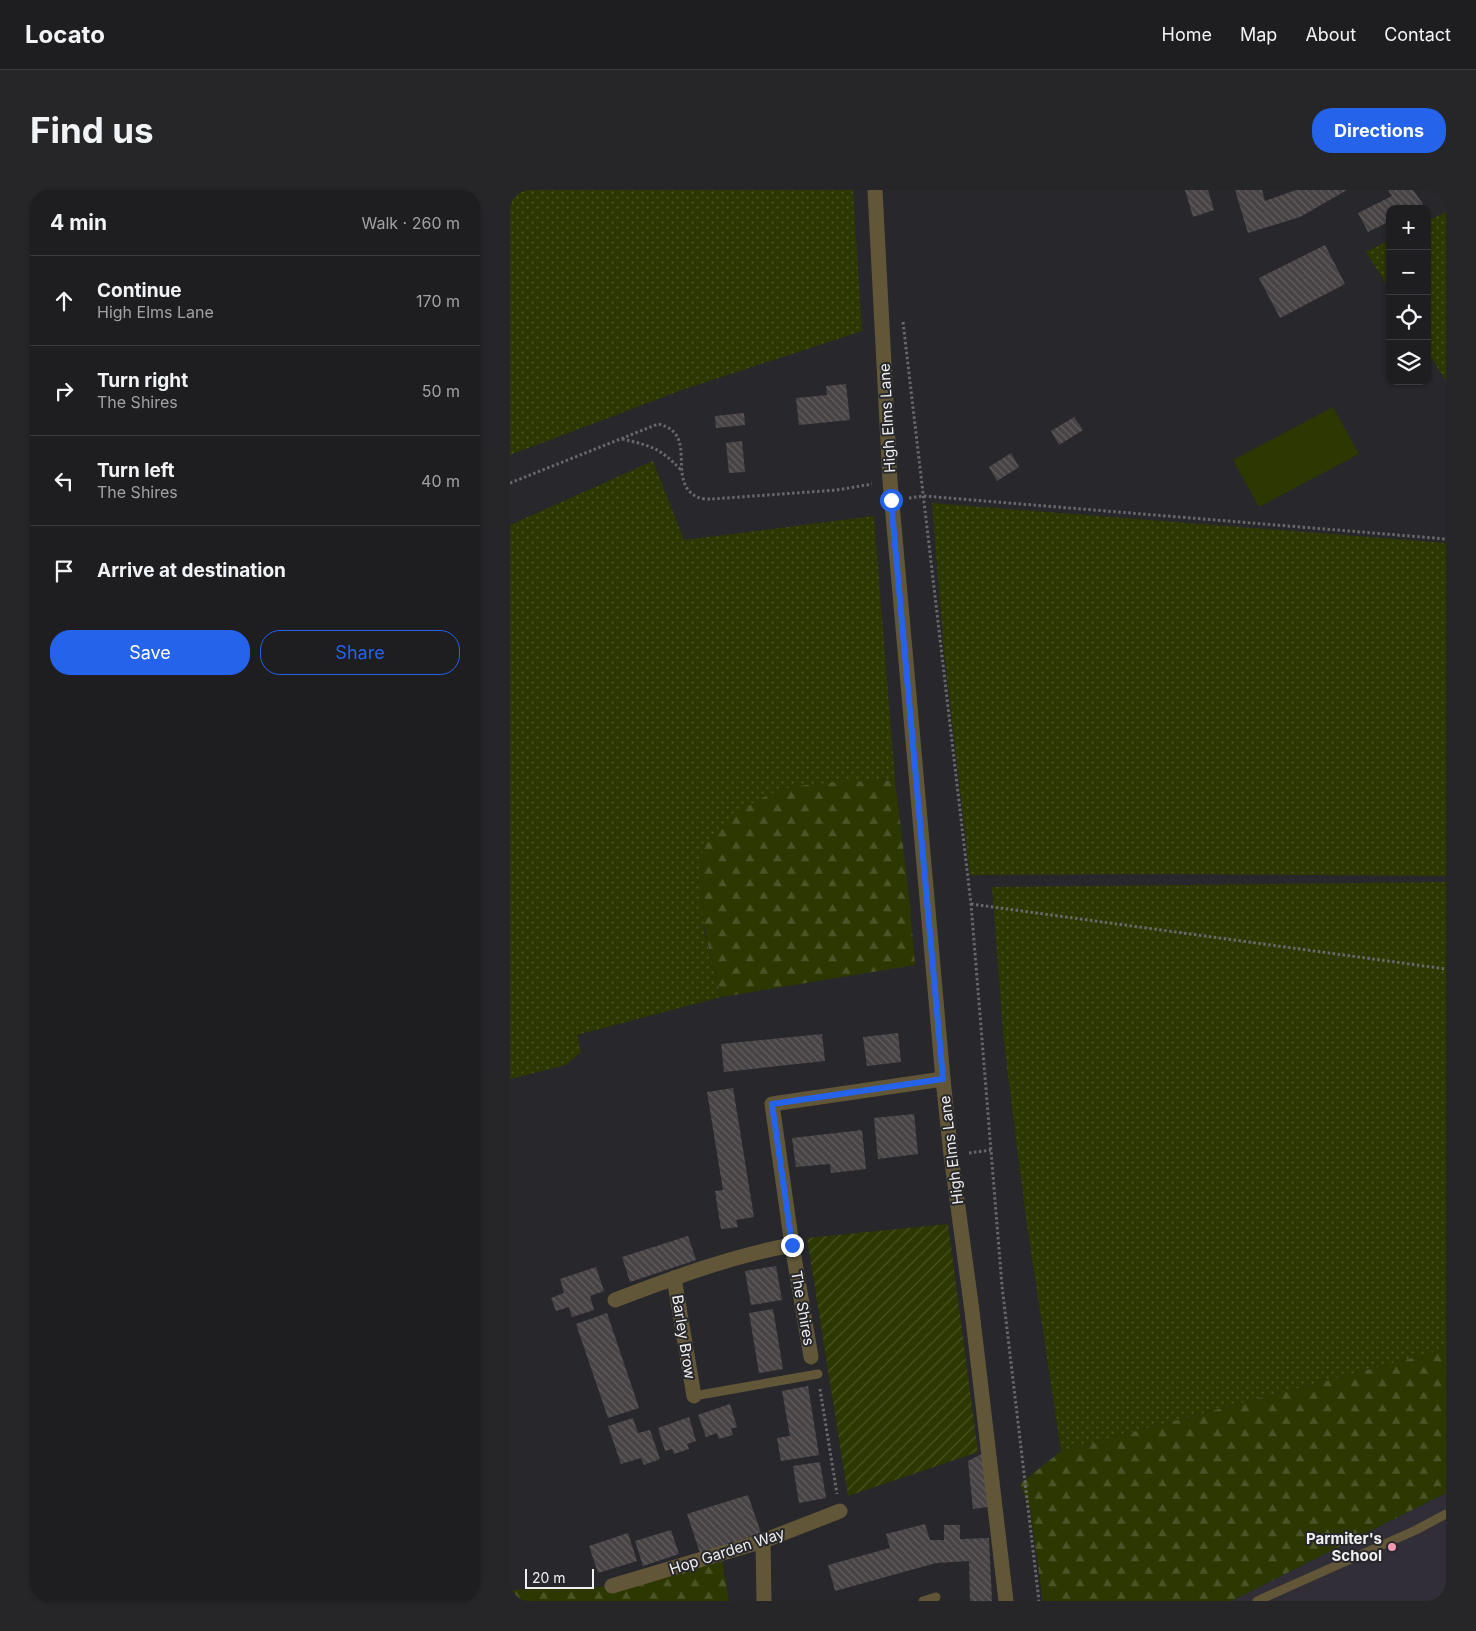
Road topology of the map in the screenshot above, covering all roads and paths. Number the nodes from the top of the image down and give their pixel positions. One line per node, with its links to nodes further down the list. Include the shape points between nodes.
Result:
1 (875, 190): 8 (street, High Elms Lane)
2 (902, 314): 7 (path)
3 (622, 439): 4 (path, via 652,446); 4 (path, via 658,424 667,426 680,443); 5 (path)
4 (681, 470): 6 (path, via 689,490 697,497 712,499 837,490)
5 (510, 483)
6 (874, 484)
7 (924, 496): 8 (path); 9 (path); 10 (path)
8 (891, 500): 12 (street, High Elms Lane)
9 (1446, 538)
10 (971, 904): 11 (path); 27 (path, via 1002,1286)
11 (1446, 969)
12 (943, 1079): 13 (street, The Shires, via 772,1104); 26 (street, High Elms Lane)
13 (792, 1245): 14 (street, Barley Brow, via 758,1251); 16 (street, The Shires)
14 (674, 1278): 15 (street, Barley Brow); 18 (street, Barley Brow)
15 (615, 1300)
16 (811, 1357)
17 (818, 1374): 18 (lane); 19 (path)
18 (694, 1396)
19 (840, 1511): 21 (street, Hop Garden Way)
20 (1446, 1514): 28 (lane)
21 (763, 1541): 22 (street, Hop Garden Way); 24 (street)
22 (612, 1586)
23 (936, 1597): 25 (lane)
24 (764, 1601)
25 (922, 1601)
26 (1006, 1601)
27 (1039, 1601)
28 (1257, 1601)

